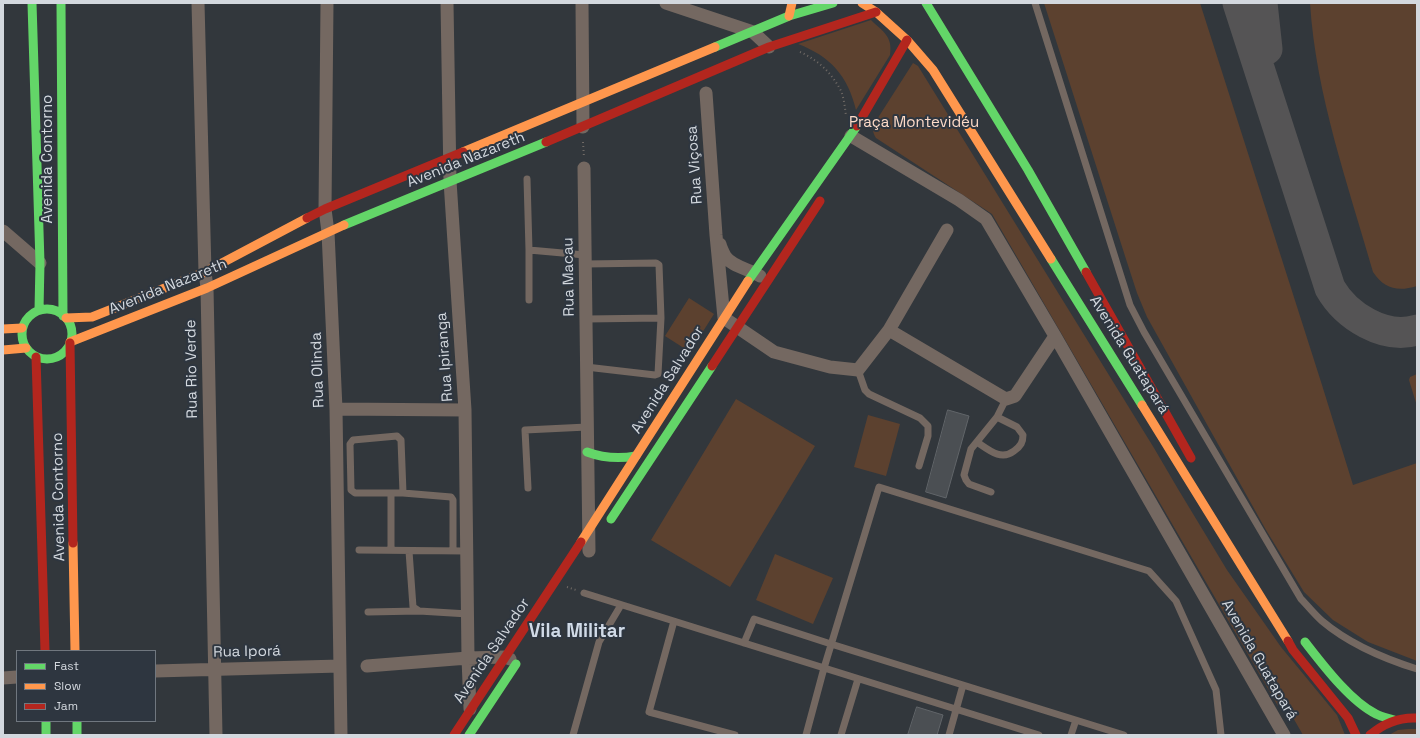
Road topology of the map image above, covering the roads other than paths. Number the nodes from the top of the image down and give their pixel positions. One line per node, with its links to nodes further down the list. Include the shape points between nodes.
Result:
1 (32, 3): 35 (main road, Avenida Contorno, via 37,56)
2 (61, 3): 42 (main road, Avenida Contorno, via 58,56)
3 (198, 3): 36 (street, Rua Rio Verde)
4 (327, 3): 28 (street, Rua Olinda)
5 (447, 3): 23 (street, Rua Ipiranga)
6 (582, 3): 20 (street)
7 (666, 3): 15 (street)
8 (792, 3): 14 (main road)
9 (833, 3): 14 (main road, Avenida Nazareth)
10 (862, 3): 13 (main road, Avenida Guatapará)
11 (926, 3): 65 (main road, Avenida Guatapará)
12 (1035, 3): 96 (lane, via 1130,305 1144,332 1300,599 1322,621 1355,643 1391,661)
13 (876, 12): 16 (main road, Avenida Guatapará); 17 (main road, Avenida Nazareth)
14 (789, 16): 15 (main road, Avenida Nazareth)
15 (753, 32): 17 (street); 18 (main road, Avenida Nazareth)
16 (907, 40): 22 (main road, Avenida Salvador); 125 (main road, Avenida Guatapará, via 912,52 933,70 1007,180 1293,650 1348,718)
17 (769, 48): 18 (main road, Avenida Nazareth)
18 (702, 64): 20 (main road, Avenida Nazareth); 21 (main road, Avenida Nazareth)
19 (706, 93): 32 (street, Rua Viçosa)
20 (583, 103): 21 (street); 23 (main road, Avenida Nazareth)
21 (583, 127): 26 (main road, Avenida Nazareth)
22 (856, 141): 37 (main road, Avenida Salvador); 50 (street, Avenida Guatapará, via 959,200 986,219)
23 (450, 158): 26 (street, Rua Ipiranga); 28 (main road, Avenida Nazareth)
24 (584, 168): 34 (street, Rua Macau)
25 (527, 179): 33 (lane)
26 (450, 182): 31 (main road, Avenida Nazareth); 59 (street, Rua Ipiranga)
27 (824, 195): 38 (main road, Avenida Salvador)
28 (326, 209): 31 (street, Rua Olinda); 36 (main road, Avenida Nazareth)
29 (947, 230): 49 (street)
30 (3, 231): 35 (street)
31 (328, 232): 39 (main road, Avenida Nazareth); 58 (street, Rua Olinda)
32 (716, 235): 37 (street, Rua Viçosa, via 725,257 737,266); 44 (street, Rua Viçosa)
33 (529, 250): 34 (lane); 40 (lane)
34 (585, 260): 43 (lane, via 659,265); 45 (street, Rua Macau)
35 (40, 263): 41 (main road, Avenida Contorno)
36 (205, 272): 39 (street, Rua Rio Verde); 42 (main road, Avenida Nazareth, via 92,317)
37 (754, 272): 38 (street, Rua Viçosa); 44 (main road, Avenida Salvador)
38 (767, 280): 46 (main road, Avenida Salvador)
39 (207, 288): 51 (main road, Avenida Nazareth); 95 (street, Rua Rio Verde)
40 (529, 300)
41 (39, 310): 42 (main road, via 49,309 59,312); 47 (main road, via 28,317)
42 (64, 317): 51 (main road, via 71,330)
43 (661, 318): 45 (lane); 55 (lane, via 658,374)
44 (724, 318): 46 (street); 64 (main road, Avenida Salvador)
45 (586, 319): 55 (street, Rua Macau)
46 (738, 327): 56 (street, via 774,352); 71 (main road, Avenida Salvador)
47 (22, 328): 48 (main road); 52 (main road, via 21,335)
48 (3, 329)
49 (890, 330): 56 (street); 57 (street)
50 (1055, 336): 57 (street, via 1015,396); 124 (street, Avenida Guatapará)
51 (70, 343): 54 (main road, via 67,349 56,357); 89 (main road, Avenida Contorno)
52 (26, 348): 53 (main road); 54 (main road)
53 (3, 350)
54 (36, 357): 88 (main road, Avenida Contorno)
55 (586, 367): 61 (street, Rua Macau)
56 (858, 370): 66 (lane, via 869,394 920,418 928,426 928,436)
57 (1006, 399): 60 (lane)
58 (336, 409): 59 (street); 92 (street, Rua Olinda)
59 (464, 410): 77 (street, Rua Ipiranga)
60 (997, 417): 62 (lane); 62 (lane, via 1017,428 1023,435 1023,441 1018,448 1009,455 1002,456)
61 (587, 427): 63 (street, Rua Macau); 67 (lane, via 525,430)
62 (977, 442): 68 (lane, via 971,450 964,475 970,484)
63 (587, 452): 64 (main road, via 619,459); 72 (street, Rua Macau)
64 (636, 456): 72 (main road, Avenida Salvador)
65 (1194, 462)
66 (919, 466)
67 (528, 488)
68 (991, 492)
69 (391, 493): 70 (lane); 70 (lane, via 355,493 351,490 350,444 353,440 397,436 401,440); 74 (lane)
70 (403, 494): 75 (lane, via 451,497)
71 (607, 525)
72 (593, 535): 78 (street, Rua Macau); 91 (main road, Avenida Salvador)
73 (359, 550): 74 (lane)
74 (391, 550): 76 (lane)
75 (453, 550): 76 (lane); 77 (lane)
76 (409, 551): 81 (lane, via 413,607)
77 (466, 551): 83 (street, Rua Ipiranga)
78 (587, 554)
79 (584, 594): 80 (lane)
80 (621, 605): 84 (lane); 115 (lane, via 599,642)
81 (418, 611): 82 (lane); 83 (lane)
82 (368, 612)
83 (468, 614): 90 (street, Rua Ipiranga)
84 (674, 621): 86 (lane); 116 (lane, via 649,712)
85 (1300, 635): 106 (main road, via 1337,680 1361,704 1376,714)
86 (744, 643): 87 (lane, via 754,619); 94 (lane)
87 (831, 644): 94 (lane); 101 (lane); 123 (lane, via 879,488 1149,571 1176,601 1216,690)
88 (45, 650)
89 (75, 650)
90 (468, 658): 91 (street); 93 (street); 102 (street, Rua Ipiranga)
91 (515, 658): 102 (main road, Avenida Salvador); 114 (main road, Avenida Salvador)
92 (340, 666): 95 (street, Rua Iporá); 112 (street, Rua Olinda)
93 (367, 666)
94 (824, 668): 100 (lane); 117 (lane)
95 (215, 669): 97 (street, Rua Iporá); 111 (street, Rua Rio Verde)
96 (1417, 669)
97 (156, 671)
98 (16, 677): 99 (street)
99 (3, 678)
100 (858, 679): 103 (lane); 118 (lane)
101 (963, 685): 103 (lane); 105 (lane)
102 (470, 709): 113 (main road, Avenida Salvador)
103 (956, 709): 119 (lane); 120 (lane)
104 (1417, 718): 106 (main road)
105 (1076, 720): 121 (lane); 122 (lane)
106 (1394, 720): 126 (main road)
107 (46, 722): 109 (main road)
108 (77, 722): 110 (main road)
109 (46, 735)
110 (77, 735)
111 (216, 735)
112 (341, 735)
113 (454, 735)
114 (469, 735)
115 (573, 735)
116 (735, 735)
117 (806, 735)
118 (841, 735)
119 (949, 735)
120 (1039, 735)
121 (1071, 735)
122 (1124, 735)
123 (1221, 735)
124 (1284, 735)
125 (1356, 735)
126 (1370, 735)

